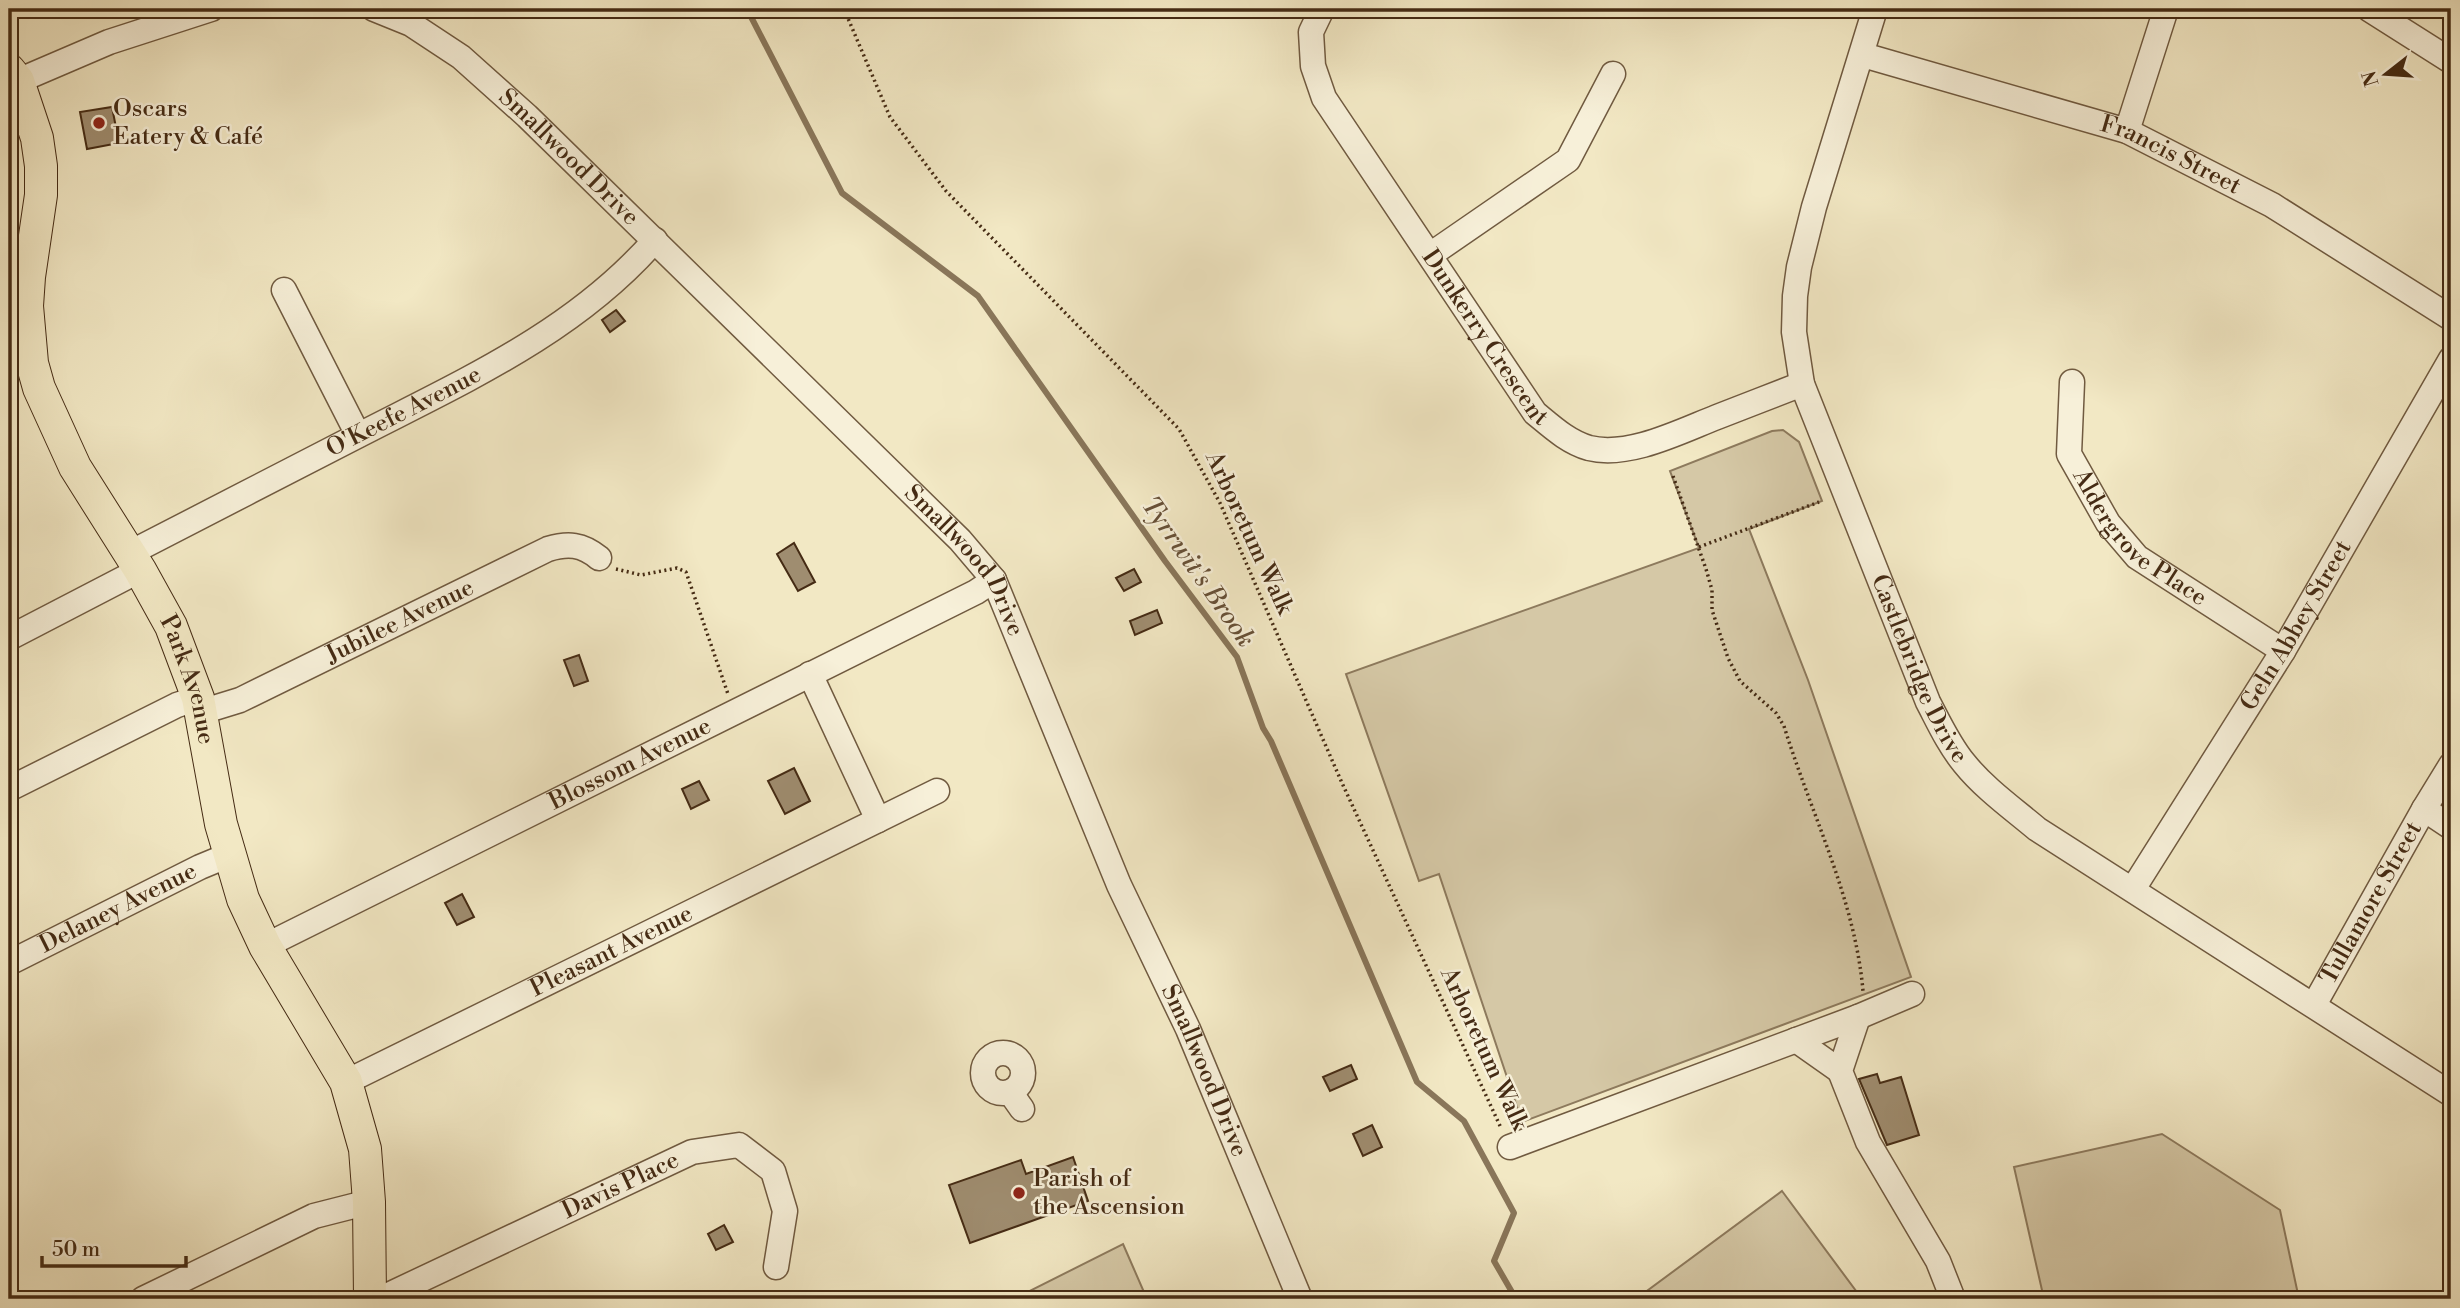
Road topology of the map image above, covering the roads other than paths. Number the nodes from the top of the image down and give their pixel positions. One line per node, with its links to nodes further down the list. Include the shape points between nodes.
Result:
1 (211, 9): 10 (street)
2 (374, 9): 12 (street, Smallwood Drive, via 411,24 461,57)
3 (1322, 9): 13 (street, Dunkerry Crescent, via 1311,32 1312,66 1324,98)
4 (1875, 9): 7 (street, Castlebridge Drive)
5 (2166, 9): 11 (street)
6 (2369, 9): 8 (street)
7 (1863, 55): 11 (street, Francis Street); 19 (street, Castlebridge Drive, via 1814,207 1800,267 1794,332)
8 (2451, 61)
9 (1613, 74): 13 (street, via 1568,160)
10 (13, 75): 14 (main road, Park Avenue, via 37,138 41,166 41,195)
11 (2126, 131): 16 (street, Francis Street, via 2272,205)
12 (655, 240): 20 (street, O'Keefe Avenue, via 573,316 502,361); 23 (street, Smallwood Drive, via 960,540)
13 (1430, 255): 19 (street, Dunkerry Crescent, via 1535,413 1563,436 1588,448 1624,449 1657,440)
14 (19, 278): 22 (main road, Park Avenue, via 39,388 75,467)
15 (284, 290): 20 (street)
16 (2451, 318)
17 (2451, 359): 25 (street, Geln Abbey Street)
18 (2072, 382): 25 (street, Aldergrove Place, via 2069,454 2108,523 2137,557)
19 (1802, 384): 35 (street, Castlebridge Drive, via 1928,702 1963,762 2036,828)
20 (358, 435): 22 (street, O'Keefe Avenue)
21 (599, 558): 27 (street, Jubilee Avenue, via 575,545 548,549 240,700)
22 (135, 561): 24 (street, O'Keefe Avenue); 27 (main road, Park Avenue, via 171,626)
23 (994, 580): 26 (street, Blossom Avenue); 51 (street, Smallwood Drive, via 1119,885 1188,1029)
24 (9, 638)
25 (2283, 650): 35 (street, Geln Abbey Street)
26 (810, 674): 32 (street); 36 (street, Blossom Avenue)
27 (200, 705): 29 (street, Jubilee Avenue, via 177,705); 34 (main road, Park Avenue)
28 (2451, 765): 31 (street, Tullamore Street)
29 (9, 789)
30 (937, 791): 32 (street, Pleasant Avenue)
31 (2424, 809): 33 (street); 39 (street, Tullamore Street)
32 (878, 820): 43 (street, Pleasant Avenue)
33 (2451, 827)
34 (229, 855): 36 (main road, Park Avenue); 37 (street, Delaney Avenue)
35 (2133, 889): 39 (street, Castlebridge Drive)
36 (265, 946): 43 (main road, Park Avenue)
37 (9, 963)
38 (1912, 994): 40 (street)
39 (2314, 1005): 44 (street, Castlebridge Drive)
40 (1858, 1017): 41 (street); 42 (street)
41 (1796, 1040): 42 (street); 45 (street)
42 (1840, 1071): 52 (street, via 1868,1142 1938,1261)
43 (346, 1082): 46 (main road, Park Avenue, via 365,1149)
44 (2451, 1094)
45 (1510, 1147)
46 (369, 1202): 48 (street, via 314,1216); 49 (main road, Park Avenue)
47 (776, 1267): 50 (street, Davis Place, via 785,1211 773,1171 739,1145 692,1152)
48 (143, 1299)
49 (370, 1299)
50 (380, 1299)
51 (1300, 1299)
52 (1953, 1299)

